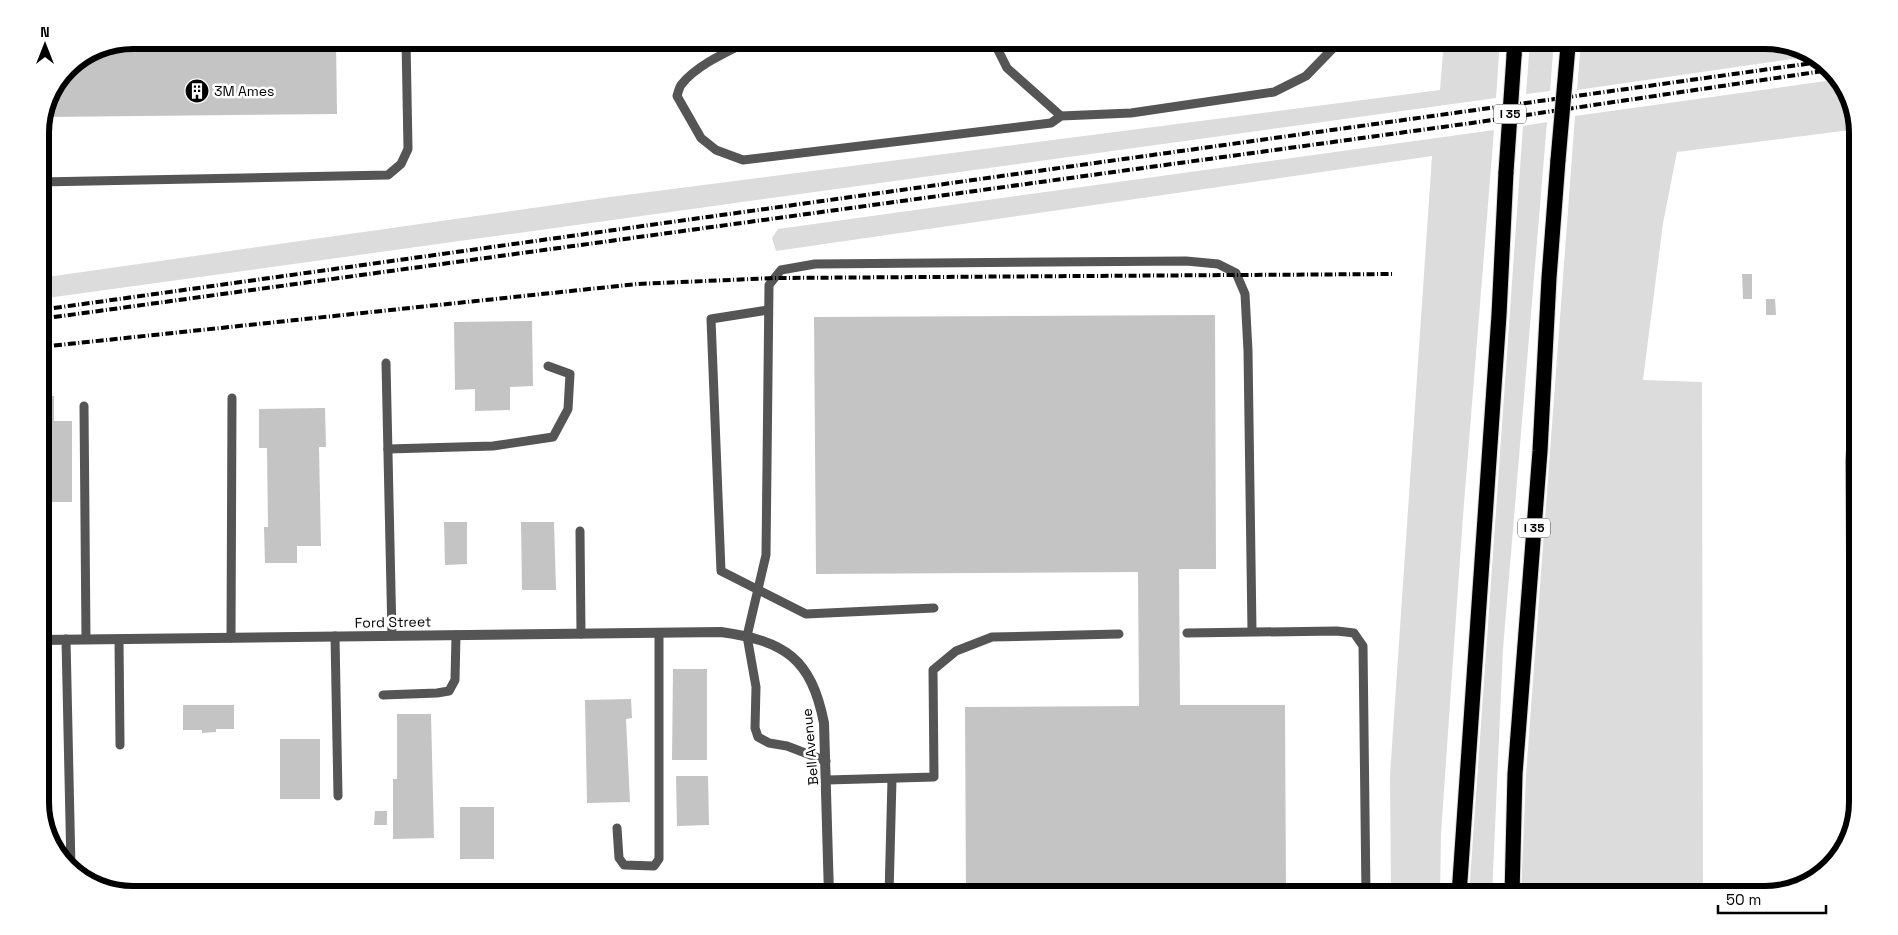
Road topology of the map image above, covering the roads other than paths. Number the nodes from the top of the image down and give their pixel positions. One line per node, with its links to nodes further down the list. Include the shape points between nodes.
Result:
1 (406, 49): 8 (lane, via 408,149 401,164 388,176)
2 (732, 49): 7 (lane, via 698,70 680,86 677,96 701,138 716,150 742,160 1051,123)
3 (998, 49): 7 (lane, via 1007,68)
4 (1327, 49): 7 (lane, via 1306,76 1274,92 1131,113)
5 (1514, 49): 43 (highway, I 35, bridge, via 1499,325)
6 (1568, 49): 44 (highway, I 35, bridge, via 1549,278 1540,451 1515,774)
7 (1061, 116)
8 (49, 182)
9 (768, 310): 16 (lane, via 766,555); 16 (lane, via 711,319 721,571); 18 (lane, via 769,285 781,270 815,264 1186,261 1218,264 1236,273 1245,294 1248,351)
10 (386, 362): 14 (lane)
11 (548, 366): 14 (lane, via 570,374 568,409 553,437 493,446)
12 (232, 398): 27 (lane)
13 (84, 406): 29 (lane)
14 (388, 449): 25 (lane)
15 (580, 531): 21 (lane)
16 (758, 589): 17 (lane, via 806,614); 26 (lane)
17 (934, 608)
18 (1252, 631): 20 (lane); 42 (lane, via 1354,633 1363,646)
19 (658, 633): 21 (street, Ford Street); 26 (street, Ford Street, via 721,632); 38 (lane, via 659,859 654,866 624,865 619,858)
20 (1187, 633)
21 (581, 634): 23 (street, Ford Street)
22 (1119, 634): 35 (lane, via 992,637 956,651 933,670 934,777)
23 (456, 635): 25 (street, Ford Street); 32 (lane, via 455,680 449,691)
24 (335, 636): 25 (street, Ford Street); 27 (street, Ford Street); 37 (lane)
25 (392, 636)
26 (747, 636): 34 (street, Bell Avenue, via 784,650 810,677 824,723); 34 (lane, via 756,687 755,728 758,737)
27 (231, 638): 30 (street, Ford Street)
28 (66, 639): 29 (street, Ford Street); 31 (street, Ford Street); 39 (lane)
29 (86, 639): 30 (street, Ford Street)
30 (119, 639): 33 (lane)
31 (49, 640)
32 (383, 695)
33 (120, 745)
34 (826, 761): 36 (street, Bell Avenue)
35 (892, 779): 36 (lane); 41 (lane)
36 (827, 780): 40 (street, Bell Avenue)
37 (338, 796)
38 (617, 828)
39 (71, 859)
40 (829, 886)
41 (889, 886)
42 (1366, 886)
43 (1460, 886)
44 (1512, 886)

